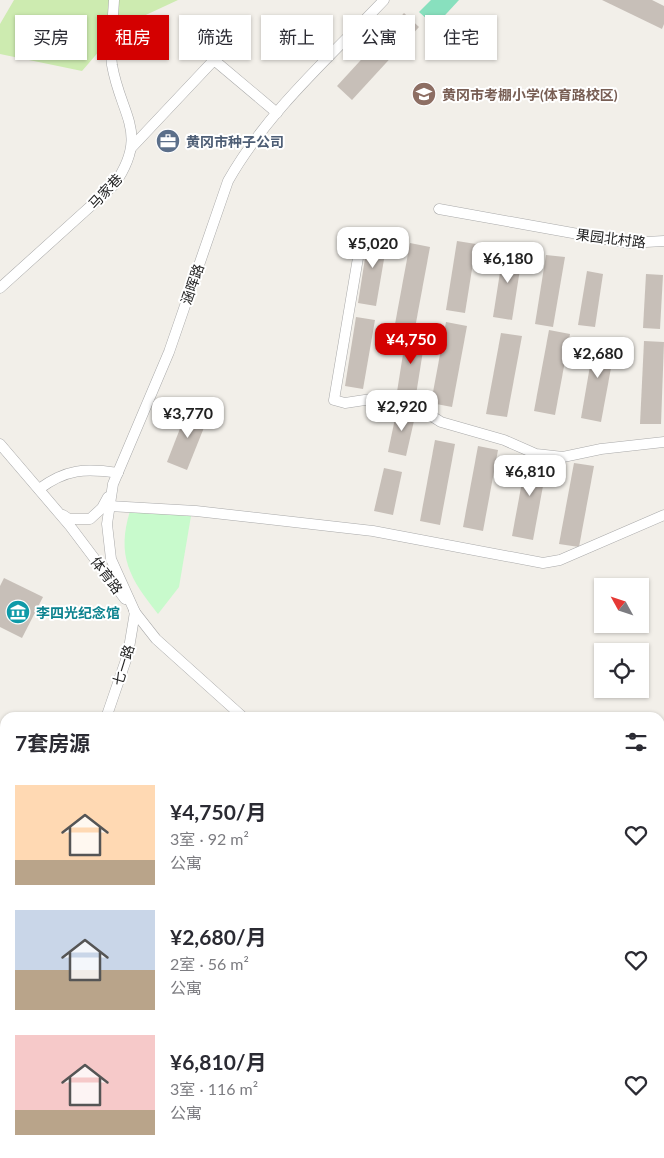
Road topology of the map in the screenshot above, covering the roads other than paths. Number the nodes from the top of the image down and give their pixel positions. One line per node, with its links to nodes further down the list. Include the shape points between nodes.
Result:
1 (114, 0): 4 (street, 马家巷, via 112,66 132,130)
2 (384, 0): 3 (street, 涵晖路)
3 (277, 113): 4 (street, via 214,60); 11 (street, 涵晖路, via 243,155 228,181 168,352)
4 (132, 147): 8 (street, 马家巷, via 127,166 114,185)
5 (439, 208): 7 (street, 果园北村路, via 628,243)
6 (361, 240): 9 (street, via 334,400 345,403 378,398 411,403 441,422 545,455 563,457)
7 (664, 241)
8 (0, 288)
9 (664, 442)
10 (0, 444): 13 (street, 体育路)
11 (118, 473): 12 (street, 涵晖路); 13 (street, via 74,470 55,477)
12 (113, 484): 14 (street, 涵晖路); 15 (street, via 102,508 90,520 70,519)
13 (39, 489): 15 (street, 体育路)
14 (110, 506): 16 (street, via 196,511 373,531 543,563 560,560); 17 (street, 涵晖路, via 107,524 111,559)
15 (56, 509): 17 (street, 体育路)
16 (664, 515)
17 (135, 612): 18 (street, 七一路, via 128,654); 19 (street, 体育路, via 156,639)
18 (108, 712)
19 (237, 712)

